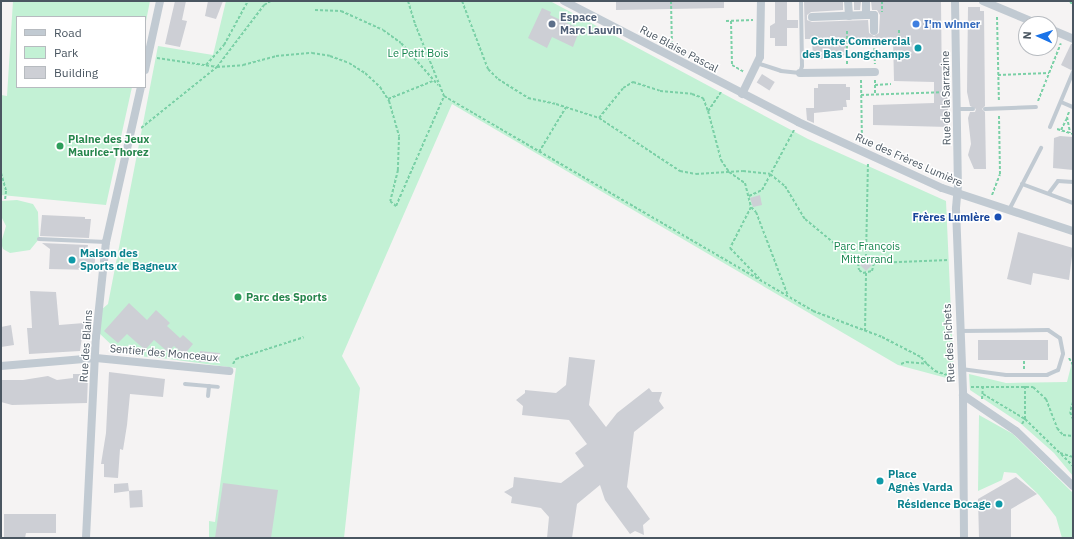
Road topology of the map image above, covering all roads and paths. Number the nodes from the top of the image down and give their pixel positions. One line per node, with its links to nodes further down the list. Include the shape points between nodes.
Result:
1 (160, 1): 34 (street)
2 (248, 1): 38 (path, via 224,45)
3 (271, 1): 39 (path, via 264,5)
4 (408, 1): 51 (path)
5 (462, 1): 60 (path, via 488,69 498,79 528,98)
6 (564, 1): 35 (street, Rue Blaise Pascal)
7 (671, 1): 35 (path)
8 (761, 1): 21 (street)
9 (801, 1): 44 (lane)
10 (848, 1): 18 (street)
11 (955, 1): 54 (street, Rue de la Sarrazine)
12 (983, 1): 19 (street)
13 (1070, 1): 15 (path)
14 (866, 2): 17 (street)
15 (1073, 6)
16 (315, 10): 48 (path, via 341,11 383,30 401,43)
17 (866, 15): 18 (street); 27 (street, via 874,15)
18 (849, 16): 20 (street)
19 (1019, 16)
20 (812, 17)
21 (761, 20): 24 (path); 37 (street, via 761,52)
22 (998, 20): 46 (path)
23 (726, 21): 24 (path)
24 (731, 21): 47 (path, via 732,65)
25 (899, 30): 31 (path)
26 (847, 31): 33 (path)
27 (874, 31)
28 (1058, 32): 29 (street)
29 (1064, 35): 30 (street); 45 (path)
30 (1073, 39)
31 (899, 40)
32 (874, 41): 36 (path)
33 (847, 55)
34 (148, 56): 38 (path); 40 (street)
35 (672, 58): 52 (street, Rue Blaise Pascal)
36 (875, 58)
37 (757, 63): 44 (lane, via 781,71); 47 (street)
38 (206, 65): 39 (path)
39 (217, 67): 58 (path, via 243,65 276,56 312,53 330,56 350,63 365,73); 78 (path)
40 (146, 68)
41 (861, 72): 42 (street); 44 (street); 56 (path)
42 (875, 72)
43 (1073, 72): 59 (lane)
44 (800, 73)
45 (1049, 73): 46 (path); 63 (path)
46 (998, 75): 62 (path)
47 (751, 76): 55 (street)
48 (433, 81): 51 (path); 58 (path)
49 (891, 84): 50 (path)
50 (875, 85)
51 (439, 86): 57 (path)
52 (725, 86): 55 (street, Rue Blaise Pascal); 67 (path)
53 (141, 88): 78 (street, Rue des Blains)
54 (956, 92): 56 (path); 64 (street, Rue de la Sarrazine)
55 (742, 94): 80 (street, Rue des Frères Lumière)
56 (861, 95): 80 (path)
57 (444, 96): 58 (path, via 396,206 390,201 398,170 399,136); 81 (path)
58 (388, 99)
59 (1061, 102): 61 (lane); 72 (lane)
60 (566, 107): 69 (path); 81 (path)
61 (1073, 107)
62 (999, 108): 63 (lane); 66 (lane)
63 (1036, 108)
64 (957, 109): 65 (lane); 89 (street, Rue de la Sarrazine)
65 (973, 109)
66 (985, 109)
67 (708, 111): 69 (path, via 702,98 692,94 660,91 633,82 623,88); 83 (path, via 721,160)
68 (1067, 116): 74 (path)
69 (599, 118): 83 (path, via 680,171 696,174)
70 (999, 120): 93 (path, via 1000,174)
71 (1067, 121): 73 (path)
72 (1050, 127): 74 (path)
73 (1071, 128): 76 (path)
74 (1061, 130): 76 (path)
75 (793, 132): 85 (path)
76 (1070, 133): 77 (path)
77 (1073, 134)
78 (129, 137): 98 (street, Rue des Blains)
79 (1041, 148): 87 (lane)
80 (862, 151): 89 (street, Rue des Frères Lumière)
81 (539, 152): 104 (path)
82 (867, 165): 99 (path)
83 (729, 172): 85 (path); 90 (path, via 745,183)
84 (1, 173): 91 (path, via 6,191)
85 (770, 174): 90 (path, via 762,190); 101 (path, via 785,186 804,219)
86 (1073, 182): 88 (lane, via 1058,181)
87 (1022, 184): 88 (lane); 95 (lane)
88 (1049, 193): 92 (lane)
89 (958, 194): 93 (street, Rue des Frères Lumière); 100 (street, Rue des Pichets)
90 (749, 196): 94 (path)
91 (5, 201)
92 (1073, 202)
93 (988, 203): 95 (street, Rue des Frères Lumière)
94 (751, 207): 104 (path, via 730,248); 105 (path, via 756,212)
95 (1009, 210): 96 (street, Rue des Frères Lumière)
96 (1073, 231)
97 (39, 239): 98 (lane)
98 (106, 242): 109 (street, Rue des Blains)
99 (866, 257): 101 (path); 102 (path)
100 (957, 260): 102 (path); 107 (street, Rue des Pichets)
101 (858, 263): 103 (path, via 859,270)
102 (874, 263): 103 (path, via 872,271)
103 (866, 273): 106 (path)
104 (760, 279): 105 (path)
105 (788, 296): 106 (path, via 830,319)
106 (865, 331): 112 (path, via 907,349)
107 (959, 331): 115 (street, Rue des Pichets); 116 (lane, via 1048,330 1054,334 1062,344 1063,353 1058,370 1047,375)
108 (304, 337): 114 (path, via 236,360)
109 (96, 358): 113 (street, Sentier des Monceaux); 114 (street, Sentier des Monceaux); 134 (street, Rue des Blains)
110 (1024, 361): 116 (path)
111 (901, 364): 112 (path)
112 (927, 364): 115 (path, via 941,374)
113 (1, 366)
114 (225, 373)
115 (961, 373): 116 (lane); 123 (street, Rue des Pichets)
116 (1024, 376): 118 (path)
117 (185, 384): 119 (lane)
118 (1024, 385): 121 (path); 126 (path); 129 (path, via 1041,393 1046,399 1057,428 1063,435)
119 (208, 386): 120 (lane); 124 (lane)
120 (218, 387)
121 (970, 387)
122 (983, 394): 126 (path)
123 (963, 395): 133 (street, Rue des Pichets, via 1016,431); 135 (street)
124 (208, 396)
125 (1073, 402): 127 (path, via 1070,412)
126 (1025, 419): 128 (path); 130 (path)
127 (1073, 419)
128 (1022, 424)
129 (1073, 436)
130 (1060, 453): 131 (path); 132 (path)
131 (1073, 457)
132 (1073, 466)
133 (1073, 486)
134 (86, 538)
135 (964, 538)

